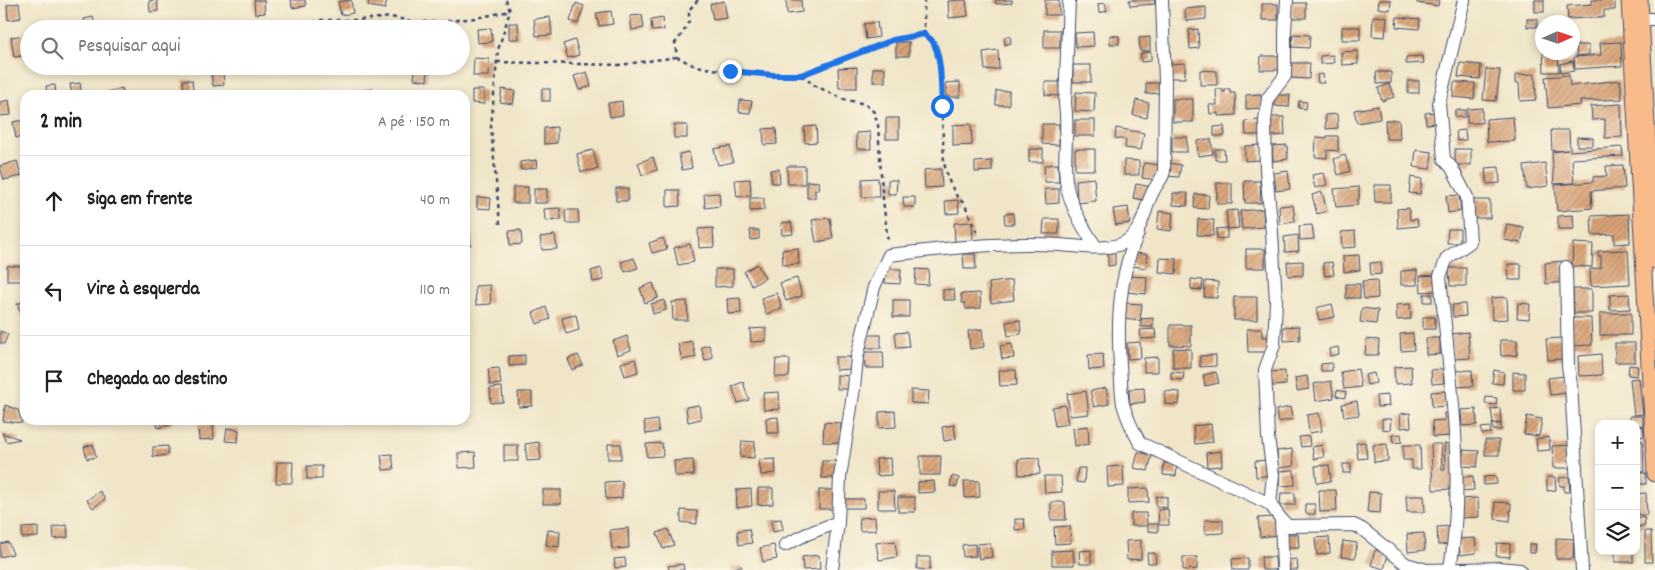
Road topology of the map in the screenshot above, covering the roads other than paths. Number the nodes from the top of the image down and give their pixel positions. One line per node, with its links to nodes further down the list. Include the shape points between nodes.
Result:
1 (1069, 0): 10 (street, via 1066,181 1086,234)
2 (1162, 0): 9 (street, via 1164,172)
3 (1287, 0): 14 (street, via 1286,76 1268,98 1265,122 1276,301 1274,345 1265,370 1273,475)
4 (1464, 0): 18 (street, via 1439,103 1444,159 1467,197 1470,242 1447,258 1440,276 1457,452 1457,512)
5 (1630, 0): 7 (main road)
6 (1640, 0): 7 (main road)
7 (1642, 19): 8 (main road, via 1639,78)
8 (1646, 207): 11 (main road); 13 (main road)
9 (1142, 224): 10 (street, via 1127,241); 14 (street, via 1129,254 1119,309 1118,345 1123,404 1130,425 1140,443)
10 (1096, 247): 16 (street, via 1030,243 958,246 889,255 874,287 856,358 840,477)
11 (1655, 261)
12 (1566, 266): 23 (street, via 1568,366)
13 (1655, 474)
14 (1270, 504): 15 (street)
15 (1281, 519): 20 (street); 21 (street, via 1288,526 1354,525 1406,564)
16 (838, 522): 17 (street); 19 (street)
17 (785, 545)
18 (1450, 569): 21 (street); 22 (street)
19 (832, 570)
20 (1283, 570)
21 (1427, 570)
22 (1520, 570)
23 (1582, 570)

